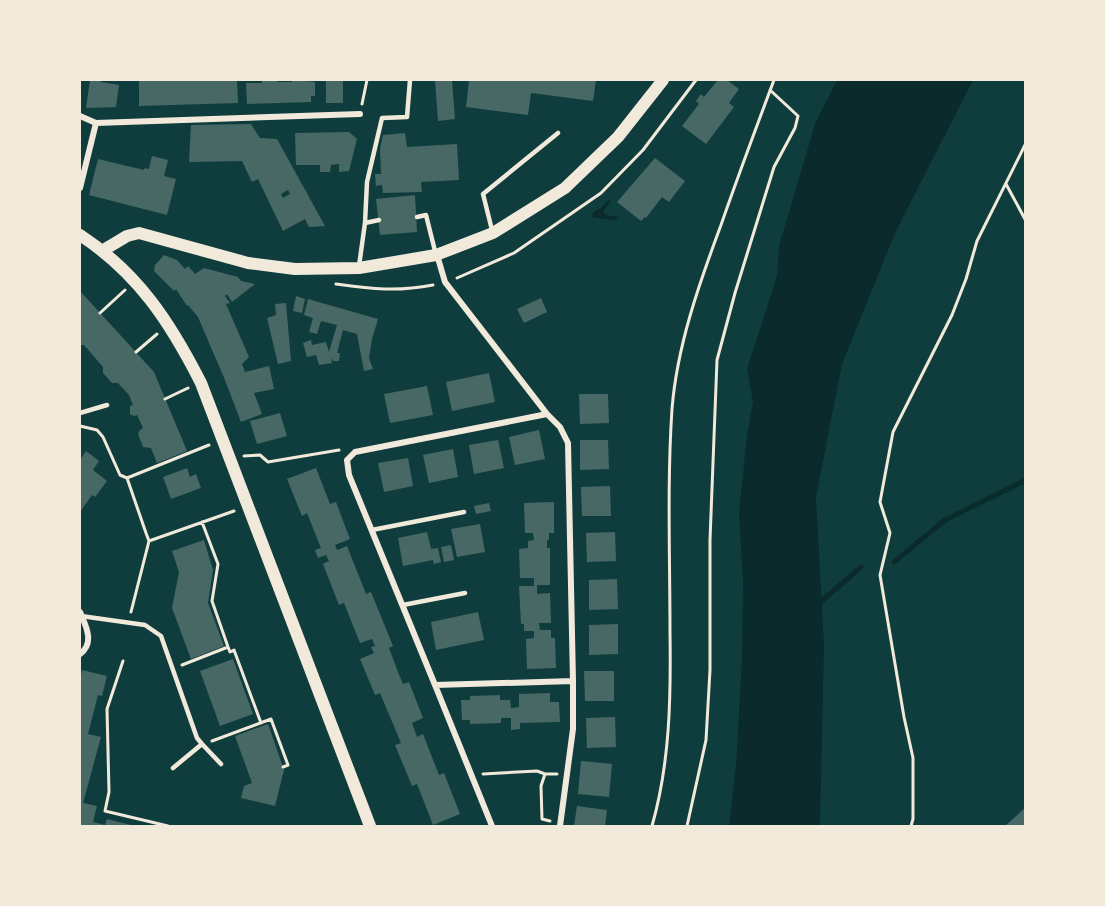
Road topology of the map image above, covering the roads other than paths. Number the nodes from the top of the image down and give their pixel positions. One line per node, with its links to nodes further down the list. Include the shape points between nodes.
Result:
1 (410, 80): 10 (lane, via 407,117 382,118 367,182)
2 (663, 80): 11 (main road, via 618,137 565,188)
3 (360, 114): 5 (street)
4 (80, 116): 5 (street)
5 (96, 123): 7 (street)
6 (558, 133): 11 (lane, via 483,194)
7 (80, 188)
8 (417, 217): 14 (lane, via 426,215)
9 (379, 220): 10 (lane)
10 (365, 223): 15 (lane)
11 (493, 233): 14 (main road)
12 (80, 235): 13 (main road)
13 (102, 251): 15 (main road, via 127,236 139,234 248,263 295,269); 31 (main road, via 149,297 201,382)
14 (436, 255): 15 (main road); 18 (street, via 445,282)
15 (359, 268)
16 (107, 405): 17 (lane)
17 (80, 413)
18 (547, 414): 20 (street, via 355,452 347,460 348,475); 25 (street, via 568,443)
19 (464, 512): 20 (lane)
20 (372, 530): 22 (street)
21 (465, 593): 22 (lane)
22 (403, 606): 26 (street)
23 (80, 614): 24 (street, via 89,639); 27 (lane, via 145,625 161,636)
24 (80, 654)
25 (573, 681): 26 (street); 30 (street, via 573,729)
26 (435, 685): 32 (street)
27 (202, 744): 28 (lane); 29 (lane)
28 (222, 764)
29 (173, 768)
30 (561, 824)
31 (370, 826)
32 (492, 826)

